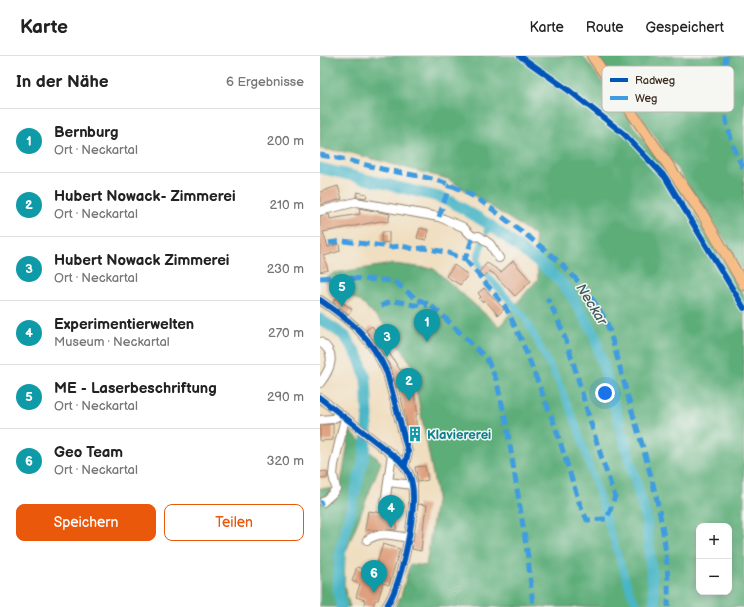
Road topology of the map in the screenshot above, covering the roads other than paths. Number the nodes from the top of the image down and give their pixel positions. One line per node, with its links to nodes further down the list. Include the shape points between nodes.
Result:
1 (592, 56): 2 (main road)
2 (602, 70)
3 (631, 112): 6 (main road, via 703,215)
4 (320, 211): 5 (street, via 356,202 439,217 463,227 474,237 478,236 490,244)
5 (499, 258)
6 (744, 285)
7 (320, 300): 14 (street, via 359,329 381,361 387,373 408,452)
8 (320, 342): 9 (street, via 329,350 331,359 328,372)
9 (320, 383)
10 (320, 398): 11 (street)
11 (345, 418): 12 (street); 13 (street); 17 (street, via 334,465 336,489)
12 (320, 420)
13 (392, 454): 14 (street); 15 (street)
14 (405, 465): 16 (street)
15 (388, 482): 16 (street); 18 (street, via 385,504)
16 (413, 486): 19 (street)
17 (323, 502)
18 (400, 506)
19 (408, 538): 20 (street, via 382,534); 21 (street, via 395,588)
20 (367, 540)
21 (386, 607)

